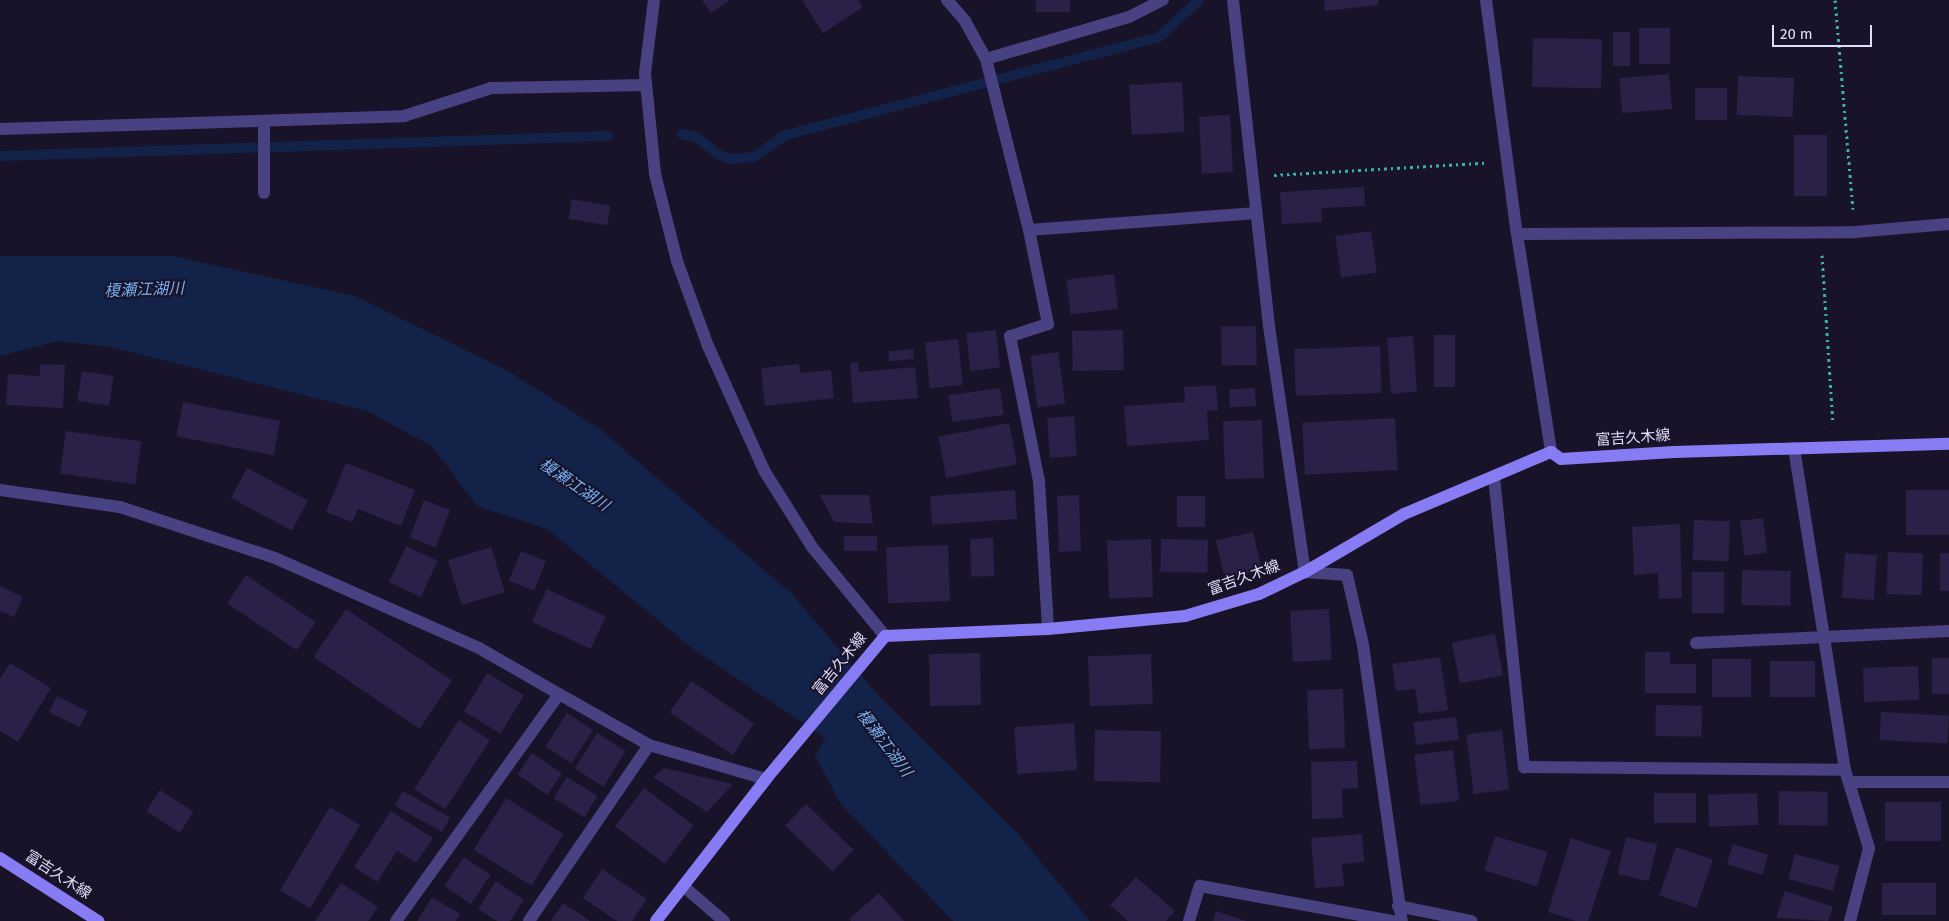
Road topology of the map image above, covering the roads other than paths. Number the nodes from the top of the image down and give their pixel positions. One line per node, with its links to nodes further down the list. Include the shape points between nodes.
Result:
1 (654, 0): 7 (street)
2 (948, 0): 6 (street, via 965,21)
3 (1163, 0): 6 (street, via 1129,17)
4 (1233, 0): 11 (street)
5 (1486, 0): 14 (street)
6 (988, 63): 13 (street)
7 (646, 85): 8 (street, via 491,88 404,116); 24 (street, via 655,174 677,261 708,346 765,472 812,547)
8 (264, 121): 9 (street); 10 (street)
9 (0, 129)
10 (264, 193)
11 (1256, 213): 13 (street); 20 (street)
12 (1949, 224): 14 (street, via 1855,232)
13 (1029, 230): 21 (street, via 1048,324 1010,336 1039,481)
14 (1517, 234): 17 (street)
15 (1949, 444): 16 (main road, 富吉久木線)
16 (1794, 448): 17 (main road, 富吉久木線, via 1561,459); 23 (street)
17 (1551, 452): 18 (main road, 富吉久木線)
18 (1494, 477): 20 (main road, 富吉久木線, via 1404,514); 28 (street, via 1524,767)
19 (0, 490): 26 (street, via 120,507 275,558 478,648)
20 (1305, 572): 21 (main road, 富吉久木線, via 1259,594 1186,616); 34 (street, via 1347,574 1363,645)
21 (1048, 629): 24 (main road, 富吉久木線)
22 (1949, 631): 23 (street)
23 (1824, 635): 25 (street); 28 (street)
24 (886, 636): 29 (main road, 富吉久木線, via 866,656)
25 (1696, 643)
26 (559, 694): 27 (street); 36 (street)
27 (649, 745): 29 (street); 37 (street)
28 (1846, 770): 30 (street)
29 (766, 780): 33 (main road, 富吉久木線)
30 (1849, 782): 31 (street); 44 (street, via 1869,848)
31 (1949, 782)
32 (0, 858): 35 (main road, 富吉久木線)
33 (683, 886): 38 (main road, 富吉久木線); 39 (street)
34 (1398, 906): 42 (street); 43 (street)
35 (98, 921)
36 (396, 921)
37 (529, 921)
38 (656, 921)
39 (724, 921)
40 (1189, 921): 41 (street, via 1200,886)
41 (1392, 921)
42 (1402, 921)
43 (1471, 921)
44 (1850, 921)

